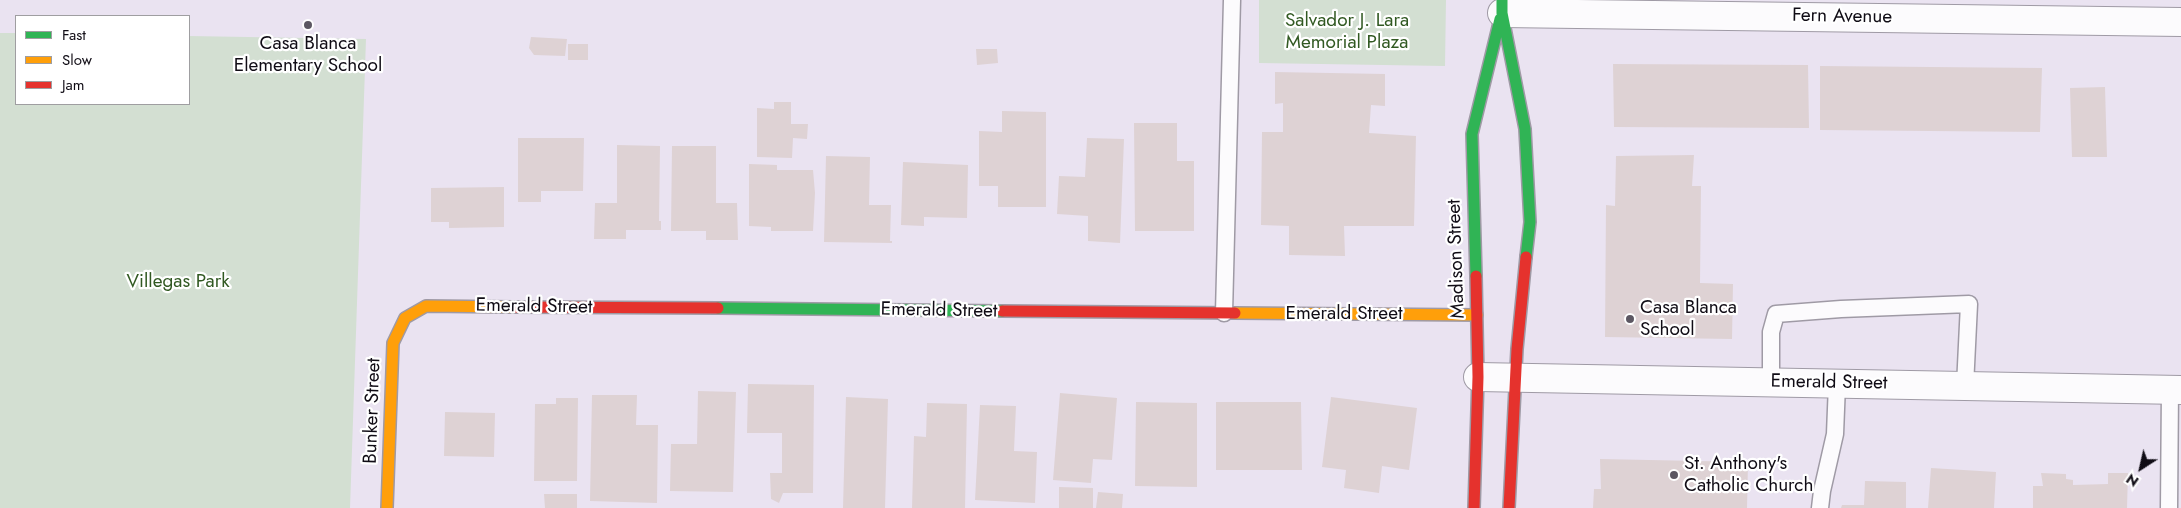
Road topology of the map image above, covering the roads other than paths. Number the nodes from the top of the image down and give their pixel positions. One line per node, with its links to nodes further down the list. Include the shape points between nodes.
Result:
1 (1232, 0): 4 (lane)
2 (1502, 6): 3 (street, Fern Avenue); 5 (street, Madison Street, via 1472,134); 8 (street, via 1525,129 1530,222)
3 (2181, 22)
4 (1224, 313): 5 (street, Emerald Street); 6 (street, Emerald Street, via 426,306)
5 (1477, 315): 7 (street, Madison Street)
6 (405, 318): 13 (street, Bunker Street, via 393,344)
7 (1478, 377): 8 (street, Emerald Street); 14 (street, Madison Street)
8 (1516, 378): 9 (street, Emerald Street); 15 (street)
9 (1771, 382): 10 (street, Emerald Street); 11 (lane, via 1771,332 1776,314 1969,304)
10 (1837, 384): 11 (street, Emerald Street); 16 (lane, via 1835,434)
11 (1965, 386): 12 (street, Emerald Street)
12 (2176, 390): 17 (lane)
13 (387, 508)
14 (1474, 508)
15 (1510, 508)
16 (1820, 508)
17 (2169, 508)

